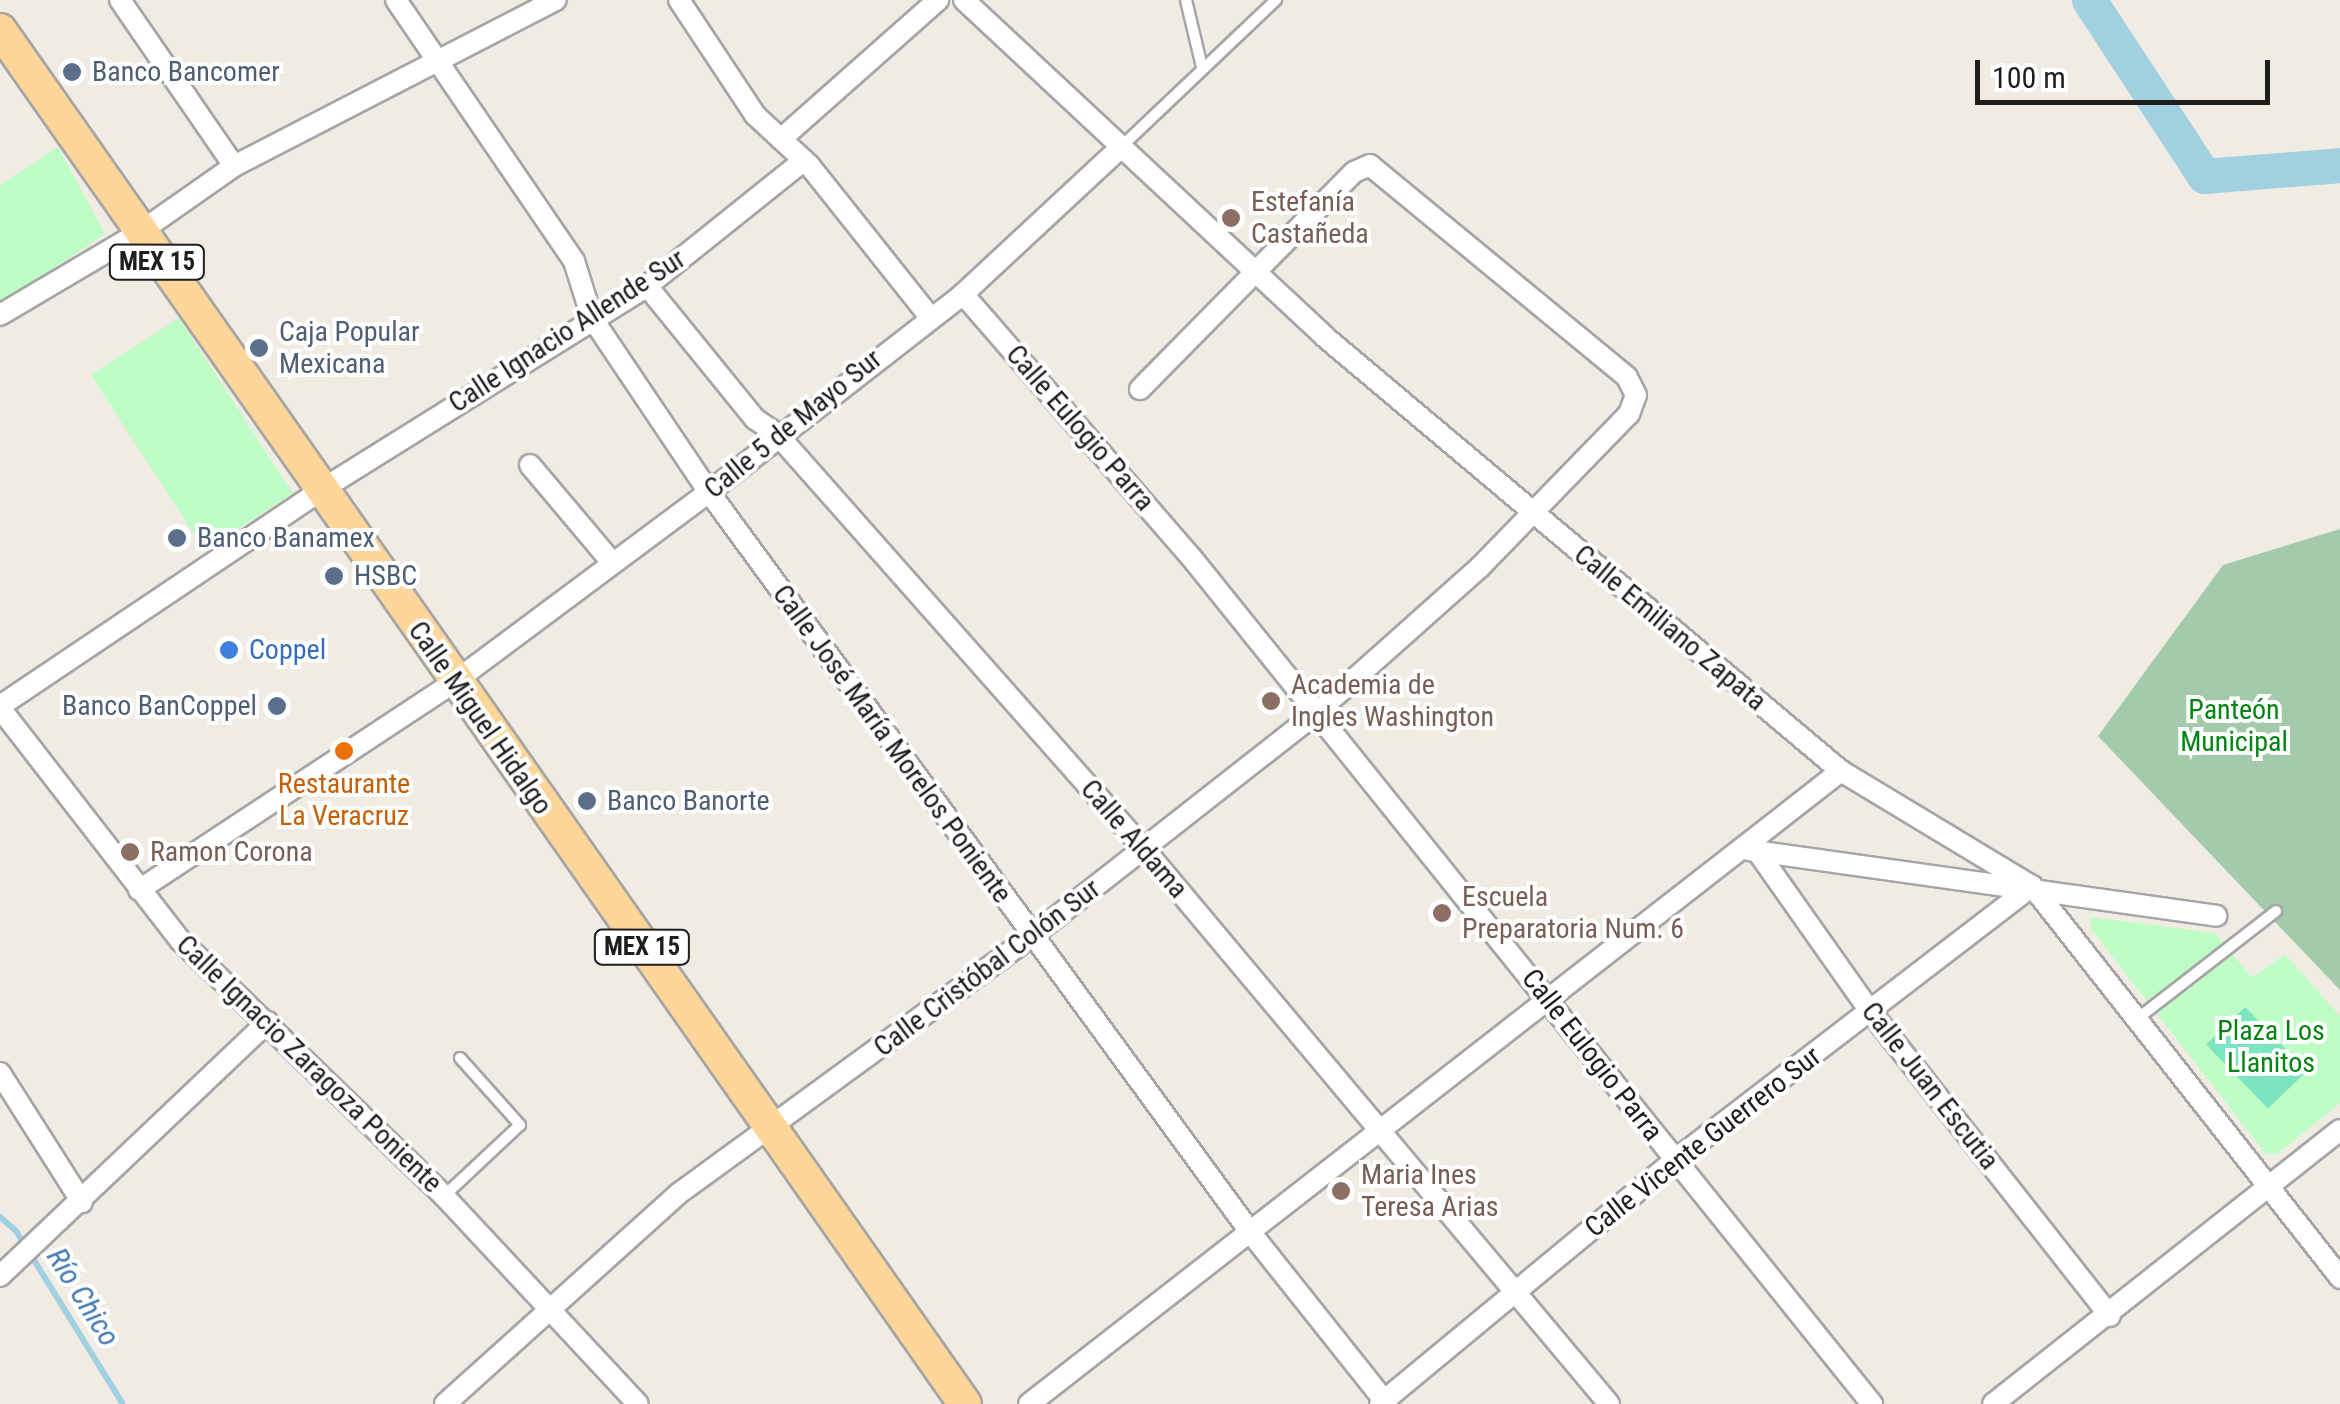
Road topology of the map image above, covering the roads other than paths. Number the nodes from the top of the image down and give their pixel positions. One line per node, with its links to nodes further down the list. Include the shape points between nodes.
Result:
1 (120, 0): 15 (street)
2 (396, 0): 10 (street, Calle José María Morelos Poniente)
3 (556, 0): 10 (street)
4 (679, 0): 12 (street, via 755,115)
5 (938, 0): 12 (street)
6 (964, 0): 13 (street, Calle Emiliano Zapata)
7 (1186, 0): 11 (lane)
8 (1276, 0): 11 (lane)
9 (0, 30): 16 (main road, Calle Miguel Hidalgo / MEX 15)
10 (436, 59): 15 (street); 22 (street, Calle José María Morelos Poniente, via 574,262)
11 (1202, 67): 13 (lane)
12 (781, 139): 14 (street)
13 (1118, 150): 17 (street, Calle Emiliano Zapata); 19 (street, Calle 5 de Mayo Sur)
14 (804, 160): 18 (street, Calle Ignacio Allende Sur); 21 (street)
15 (234, 166): 16 (street)
16 (137, 234): 20 (street); 26 (main road, Calle Miguel Hidalgo / MEX 15)
17 (1257, 276): 23 (street); 28 (street, Calle Emiliano Zapata); 28 (street, Calle Cristóbal Colón Sur, via 1354,172 1370,164 1627,376 1636,395 1628,414)
18 (647, 286): 22 (street, Calle Ignacio Allende Sur); 24 (street, Calle Aldama, via 754,419)
19 (964, 294): 21 (street, Calle 5 de Mayo Sur); 32 (street, Calle Eulogio Parra, via 1191,556)
20 (0, 315)
21 (929, 316): 24 (street, Calle 5 de Mayo Sur)
22 (592, 318): 26 (street, Calle Ignacio Allende Sur); 27 (street, Calle José María Morelos Poniente)
23 (1140, 388)
24 (776, 434): 27 (street, Calle 5 de Mayo Sur); 34 (street, Calle Aldama)
25 (530, 465): 29 (street)
26 (321, 490): 30 (main road, Calle Miguel Hidalgo / MEX 15); 31 (street, Calle Ignacio Allende Sur)
27 (709, 492): 29 (street, Calle 5 de Mayo Sur); 40 (street, Calle José María Morelos Poniente)
28 (1534, 514): 32 (street, Calle Cristóbal Colón Sur); 33 (street, Calle Emiliano Zapata)
29 (610, 560): 30 (street, Calle 5 de Mayo Sur)
30 (454, 682): 37 (street, Calle 5 de Mayo Sur); 49 (main road, Calle Miguel Hidalgo / MEX 15)
31 (0, 707): 37 (street, Calle Ignacio Zaragoza Poniente)
32 (1315, 714): 34 (street, Calle Cristóbal Colón Sur); 41 (street, Calle Eulogio Parra)
33 (1841, 771): 35 (street); 36 (street, Calle Emiliano Zapata)
34 (1144, 849): 40 (street, Calle Cristóbal Colón Sur); 48 (street, Calle Aldama)
35 (1749, 850): 36 (street); 41 (street); 42 (street, Calle Juan Escutia)
36 (2032, 886): 39 (street); 42 (street, Calle Vicente Guerrero Sur); 43 (street, Calle Emiliano Zapata)
37 (138, 890): 44 (street, Calle Ignacio Zaragoza Poniente, via 180,940)
38 (2276, 912): 43 (lane)
39 (2216, 916)
40 (1032, 936): 49 (street, Calle Cristóbal Colón Sur); 55 (street, Calle José María Morelos Poniente)
41 (1548, 996): 48 (street); 51 (street, Calle Eulogio Parra)
42 (1870, 1011): 51 (street, Calle Vicente Guerrero Sur); 60 (street, Calle Juan Escutia)
43 (2138, 1018): 52 (street, Calle Emiliano Zapata)
44 (268, 1022): 53 (street, Calle Ignacio Zaragoza Poniente); 54 (street)
45 (460, 1058): 53 (lane, via 520,1117 520,1125)
46 (0, 1073): 47 (street)
47 (10, 1107): 54 (street)
48 (1384, 1128): 55 (street); 58 (street, Calle Aldama)
49 (772, 1130): 59 (street, Calle Cristóbal Colón Sur, via 678,1194); 64 (main road, Calle Miguel Hidalgo / MEX 15)
50 (2340, 1130): 52 (street)
51 (1675, 1160): 58 (street, Calle Vicente Guerrero Sur); 67 (street, Calle Eulogio Parra)
52 (2271, 1188): 57 (street, Calle Emiliano Zapata); 60 (street)
53 (444, 1196): 59 (street, Calle Ignacio Zaragoza Poniente)
54 (82, 1202): 56 (street)
55 (1252, 1233): 61 (street, Calle José María Morelos Poniente); 65 (street)
56 (0, 1276)
57 (2340, 1278)
58 (1516, 1294): 61 (street, Calle Vicente Guerrero Sur); 66 (street, Calle Aldama)
59 (548, 1309): 62 (street, Calle Cristóbal Colón Sur); 63 (street, Calle Ignacio Zaragoza Poniente)
60 (2110, 1316): 68 (street)
61 (1384, 1403)
62 (445, 1404)
63 (638, 1404)
64 (964, 1404)
65 (1029, 1404)
66 (1609, 1404)
67 (1872, 1404)
68 (1993, 1404)

